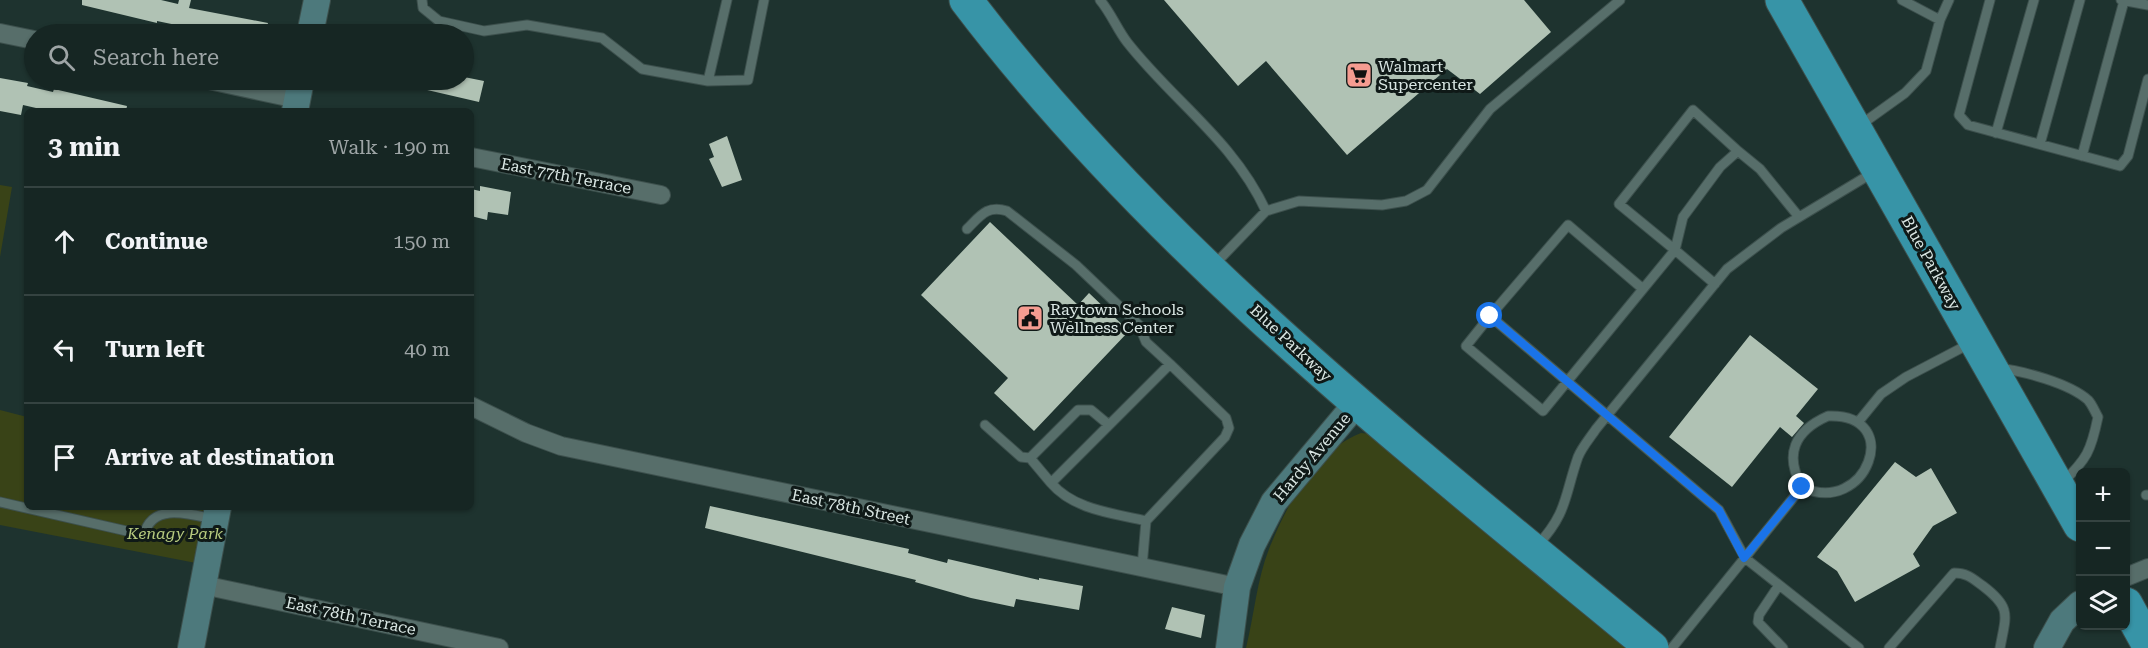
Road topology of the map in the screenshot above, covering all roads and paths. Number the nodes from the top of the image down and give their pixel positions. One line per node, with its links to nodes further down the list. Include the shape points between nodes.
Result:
1 (317, 0): 17 (street)
2 (422, 0): 18 (lane, via 423,8 438,21)
3 (727, 0): 23 (lane)
4 (764, 0): 23 (lane, via 748,80)
5 (966, 0): 38 (highway, Blue Parkway, via 1138,199)
6 (1620, 0): 34 (lane, via 1490,109 1426,190 1406,201 1382,206 1299,201)
7 (1782, 0): 26 (highway, Blue Parkway)
8 (1902, 0): 16 (lane)
9 (1949, 0): 16 (lane)
10 (1990, 0): 27 (lane, via 1959,115 1968,125)
11 (2034, 0): 27 (lane)
12 (2080, 0): 28 (lane)
13 (2123, 0): 15 (lane); 30 (lane)
14 (1106, 2): 34 (lane, via 1127,42 1235,157 1253,182)
15 (2148, 5)
16 (1940, 20): 26 (lane, via 1926,71 1905,93)
17 (312, 24)
18 (451, 24)
19 (474, 30): 23 (lane, via 484,32 527,25 602,38 642,69)
20 (0, 33): 21 (street)
21 (24, 38)
22 (2148, 79): 30 (lane, via 2128,156 2120,166)
23 (708, 81)
24 (265, 90): 25 (street)
25 (298, 96)
26 (1855, 128): 32 (highway, Blue Parkway)
27 (1996, 133): 28 (lane)
28 (2040, 144): 30 (lane)
29 (1738, 151): 35 (lane, via 1760,169); 37 (lane, via 1720,167 1683,217); 37 (lane, via 1693,110 1619,204)
30 (2082, 156)
31 (474, 158): 33 (street, East 77th Terrace)
32 (1878, 169): 35 (lane); 42 (highway, Blue Parkway)
33 (661, 195)
34 (1266, 211): 38 (lane)
35 (1799, 217): 39 (lane, via 1727,268)
36 (967, 229): 43 (lane, via 986,210 1007,211 1076,265 1139,325 1146,342)
37 (1676, 250): 39 (lane); 40 (lane)
38 (1210, 269): 45 (highway, Blue Parkway)
39 (1715, 284): 47 (lane)
40 (1643, 290): 41 (lane, via 1568,225); 44 (lane)
41 (1490, 316): 44 (lane); 44 (lane, via 1466,346 1543,411)
42 (1983, 354): 48 (lane, via 1906,377 1881,394); 53 (highway, Blue Parkway); 53 (lane, via 2089,401 2098,417 2094,439 2085,462)
43 (1170, 364): 50 (lane); 59 (lane, via 1226,418 1229,428 1225,437)
44 (1567, 381): 47 (lane)
45 (1356, 404): 61 (highway, Blue Parkway); 68 (street, Hardy Avenue, via 1274,502 1252,545)
46 (474, 407): 63 (street, East 78th Street, via 561,446)
47 (1607, 415): 61 (lane, via 1579,455 1568,498 1554,527); 62 (lane, via 1719,510)
48 (1859, 421): 54 (lane, via 1828,416 1810,426 1798,439 1792,465); 54 (lane, via 1869,438 1871,460 1854,483 1826,495)
49 (985, 425): 51 (lane, via 1021,457)
50 (1109, 425): 51 (lane, via 1091,410 1078,410); 52 (lane)
51 (1030, 458): 52 (lane)
52 (1051, 483): 59 (lane, via 1062,495 1090,508)
53 (2058, 486): 60 (highway, Blue Parkway)
54 (1802, 487): 62 (lane)
55 (0, 502): 56 (lane)
56 (24, 508)
57 (35, 510): 58 (lane, via 144,535 146,527 165,513)
58 (217, 513): 66 (street)
59 (1146, 521): 63 (lane)
60 (2078, 522)
61 (1533, 550): 75 (highway, Blue Parkway)
62 (1744, 558): 67 (lane); 76 (lane)
63 (1142, 567): 68 (street, East 78th Street)
64 (2148, 568): 65 (street)
65 (2128, 576)
66 (203, 585): 72 (street); 73 (street, East 78th Terrace)
67 (1779, 585): 77 (lane, via 1758,622); 78 (lane)
68 (1237, 587): 74 (street, Hardy Avenue)
69 (2076, 608): 81 (street, via 2062,621)
70 (2130, 611): 71 (highway)
71 (2148, 644)
72 (191, 648)
73 (499, 648)
74 (1229, 648)
75 (1652, 648)
76 (1672, 648)
77 (1783, 648)
78 (1859, 648)
79 (1889, 648): 80 (lane, via 1954,573 1966,573 2002,600 2006,615)
80 (2000, 648)
81 (2047, 648)

